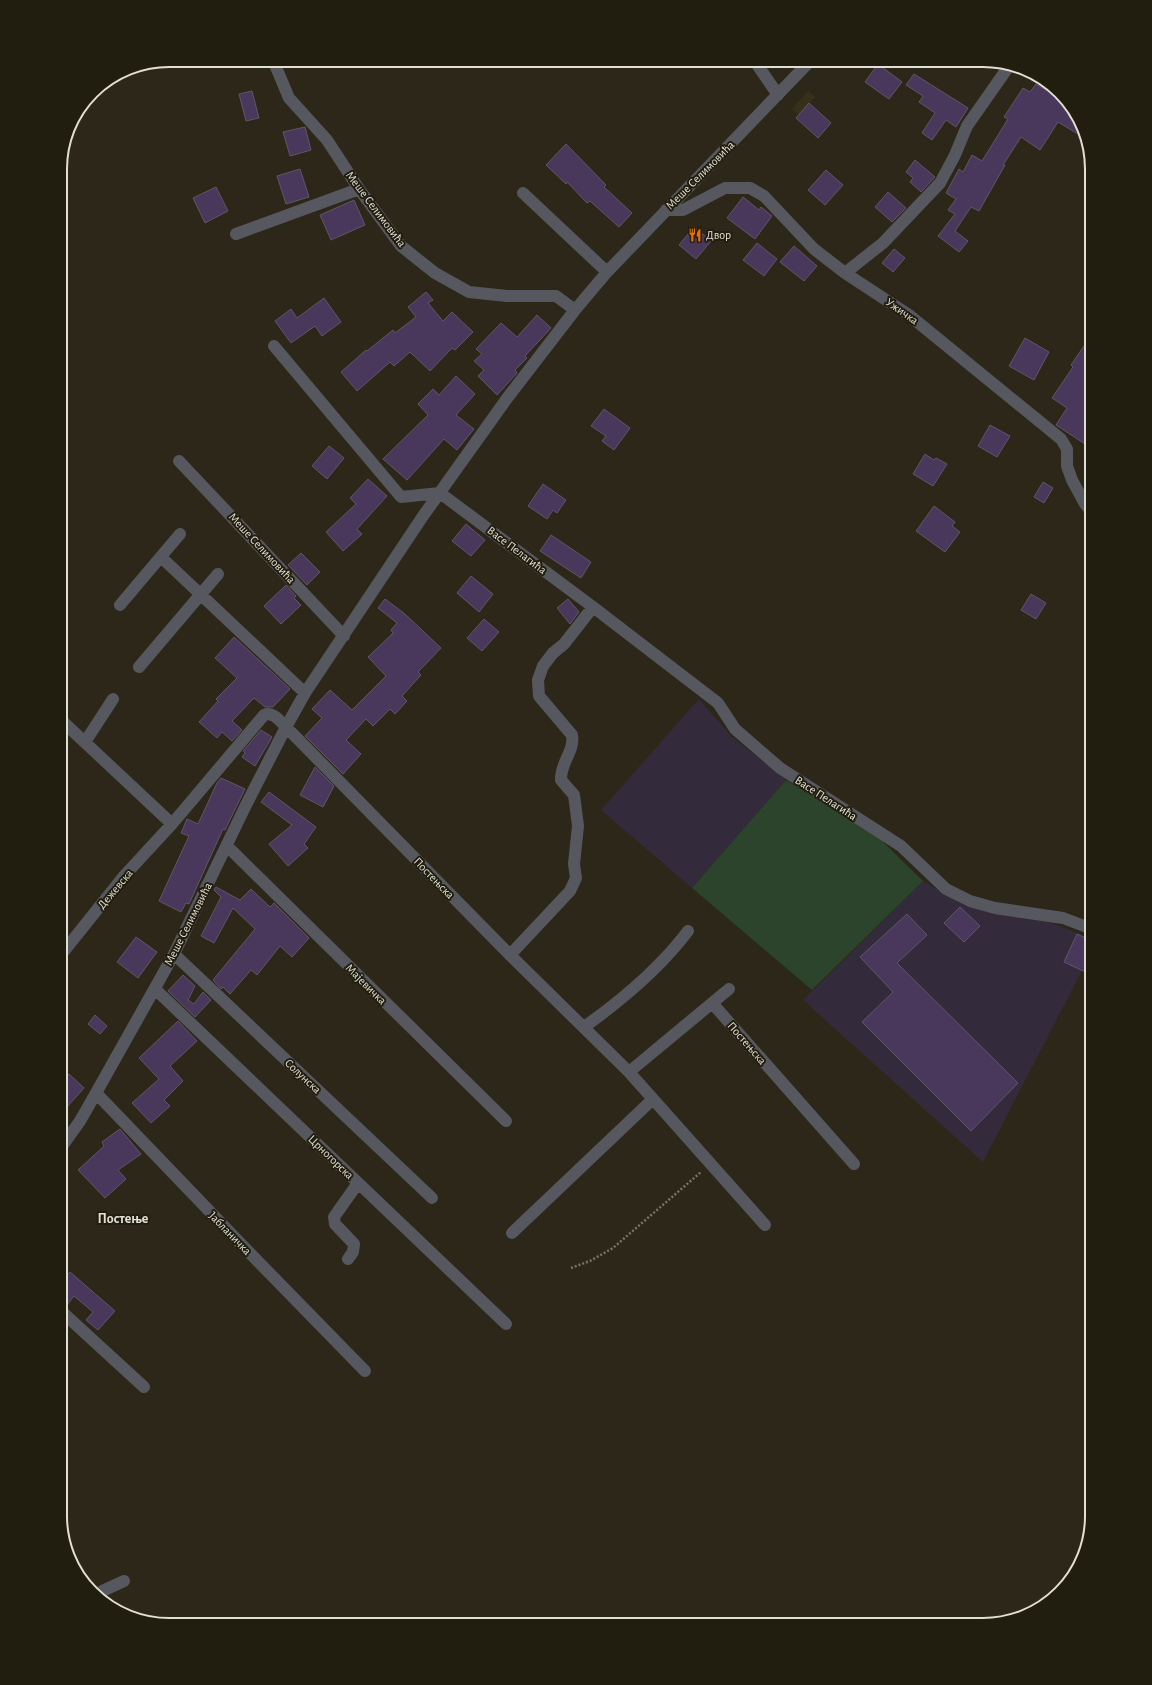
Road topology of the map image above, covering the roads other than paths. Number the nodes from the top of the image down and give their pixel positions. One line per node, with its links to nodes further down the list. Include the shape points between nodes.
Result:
1 (276, 67): 6 (street, Меше Селимовића, via 289,98 327,140)
2 (759, 67): 5 (street)
3 (804, 67): 5 (street, Меше Селимовића)
4 (1007, 70): 11 (street, via 967,126 940,183 884,243)
5 (778, 95): 8 (street, Меше Селимовића)
6 (359, 189): 9 (street); 12 (street, Меше Селимовића, via 401,246 435,273 469,292 507,296 556,296)
7 (523, 193): 10 (street)
8 (666, 210): 10 (street, Меше Селимовића); 11 (street, Ужичка, via 683,210 725,188 750,188 764,196 814,249)
9 (236, 234)
10 (607, 272): 12 (street, Меше Селимовића)
11 (845, 273): 16 (street, Ужичка, via 909,315 1061,439 1067,449 1067,466 1072,480)
12 (575, 310): 15 (street, Меше Селимовића, via 508,397)
13 (274, 346): 15 (street, via 401,498)
14 (179, 460): 23 (street, Меше Селимовића)
15 (440, 493): 22 (street, Васе Пелагића); 23 (street, Меше Селимовића)
16 (1085, 504)
17 (180, 534): 18 (street)
18 (160, 558): 20 (street); 21 (street)
19 (218, 574): 20 (street)
20 (200, 595): 24 (street); 25 (street)
21 (120, 605)
22 (593, 607): 32 (street, Васе Пелагића, via 718,703 735,729 780,768 901,846 946,889 970,901 995,908 1063,918); 36 (street, via 564,644 552,653 543,666 538,680 539,696 572,735 573,742 560,772 564,785 574,795 578,826 574,864 576,878 570,891)
23 (344, 636): 25 (street, Меше Селимовића)
24 (139, 667)
25 (305, 693): 28 (street, Меше Селимовића)
26 (113, 699): 29 (street)
27 (67, 725): 29 (street)
28 (286, 727): 30 (street, Дежевска, via 271,714 264,715); 31 (street, Меше Селимовића); 36 (street, Постењска)
29 (85, 742): 30 (street)
30 (172, 824): 34 (street, Дежевска, via 124,876)
31 (227, 846): 35 (street, Меше Селимовића); 44 (street, Мајевичка)
32 (1085, 926)
33 (688, 931): 40 (street, via 674,950 629,992)
34 (67, 947)
35 (174, 954): 38 (street, Меше Селимовића); 48 (street, Солунска)
36 (510, 955): 40 (street, Постењска)
37 (729, 988): 39 (street)
38 (155, 989): 42 (street, Меше Селимовића); 47 (street, Црногорска)
39 (712, 1003): 41 (street); 46 (street, Постењска)
40 (584, 1027): 41 (street, Постењска)
41 (629, 1072): 43 (street, Постењска)
42 (96, 1093): 45 (street, Меше Селимовића); 54 (street, Јабланичка)
43 (653, 1099): 49 (street, Постењска); 50 (street)
44 (506, 1121)
45 (67, 1139)
46 (854, 1164)
47 (358, 1183): 51 (street, via 334,1217 335,1224 354,1244 353,1252); 53 (street, Црногорска)
48 (432, 1198)
49 (765, 1225)
50 (512, 1234)
51 (348, 1259)
52 (67, 1316): 55 (street)
53 (506, 1324)
54 (365, 1371)
55 (144, 1387)
56 (124, 1581): 57 (street)
57 (101, 1592)

